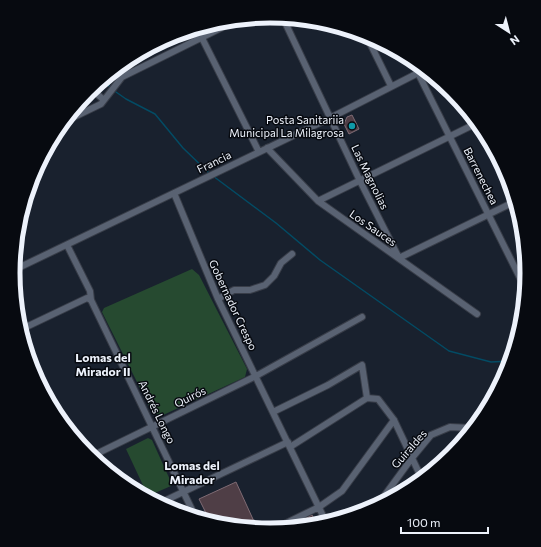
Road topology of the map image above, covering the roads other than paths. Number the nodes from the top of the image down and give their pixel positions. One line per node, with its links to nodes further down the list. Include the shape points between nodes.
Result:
1 (286, 24): 14 (street, Las Magnolias)
2 (221, 28): 4 (street)
3 (200, 34): 4 (street)
4 (202, 38): 9 (street); 18 (street)
5 (370, 44): 10 (street)
6 (420, 72): 10 (street, Francia)
7 (420, 73): 16 (street, Barrenechea)
8 (120, 74): 9 (street)
9 (122, 78): 12 (street)
10 (391, 86): 14 (street, Francia)
11 (96, 94): 12 (street)
12 (104, 100): 13 (street, via 101,104)
13 (77, 115)
14 (330, 118): 17 (street, Francia); 19 (street, Las Magnolias)
15 (472, 125): 16 (street)
16 (450, 137): 19 (street); 23 (street, Barrenechea)
17 (267, 148): 18 (street, Francia); 21 (street, Los Sauces)
18 (259, 152): 20 (street, Francia)
19 (360, 181): 21 (street); 26 (street, Las Magnolias)
20 (174, 193): 24 (street, Francia); 30 (street, Gobernador Crespo)
21 (318, 201): 26 (street, Los Sauces)
22 (511, 204): 23 (street)
23 (489, 214): 26 (street); 28 (street, Barrenechea)
24 (67, 245): 27 (street, Francia); 29 (street, Andrés Longo, via 90,291)
25 (292, 254): 30 (street, via 281,263 265,285 250,290 234,290)
26 (399, 258): 31 (street, Los Sauces)
27 (20, 267)
28 (521, 279)
29 (89, 299): 33 (street); 38 (street, Andrés Longo)
30 (218, 299): 34 (street, Gobernador Crespo)
31 (477, 314)
32 (362, 317): 34 (street, Quirós)
33 (26, 327)
34 (256, 376): 36 (street, Gobernador Crespo); 38 (street, Quirós)
35 (367, 398): 36 (street, via 362,365); 37 (street, via 378,398); 40 (street)
36 (273, 412): 40 (street, Gobernador Crespo)
37 (394, 420): 42 (street); 47 (street, via 342,491)
38 (153, 426): 41 (street, Quirós); 44 (street, Andrés Longo)
39 (468, 428): 42 (street, Guiraldes, via 450,427 431,435)
40 (289, 444): 44 (street); 47 (street, Gobernador Crespo)
41 (96, 454)
42 (412, 458): 43 (street); 45 (street, Guiraldes)
43 (420, 474)
44 (184, 492): 46 (street); 48 (street, Andrés Longo)
45 (384, 497)
46 (165, 501)
47 (319, 507): 49 (street, Gobernador Crespo); 50 (street)
48 (193, 512)
49 (324, 518)
50 (286, 523)

